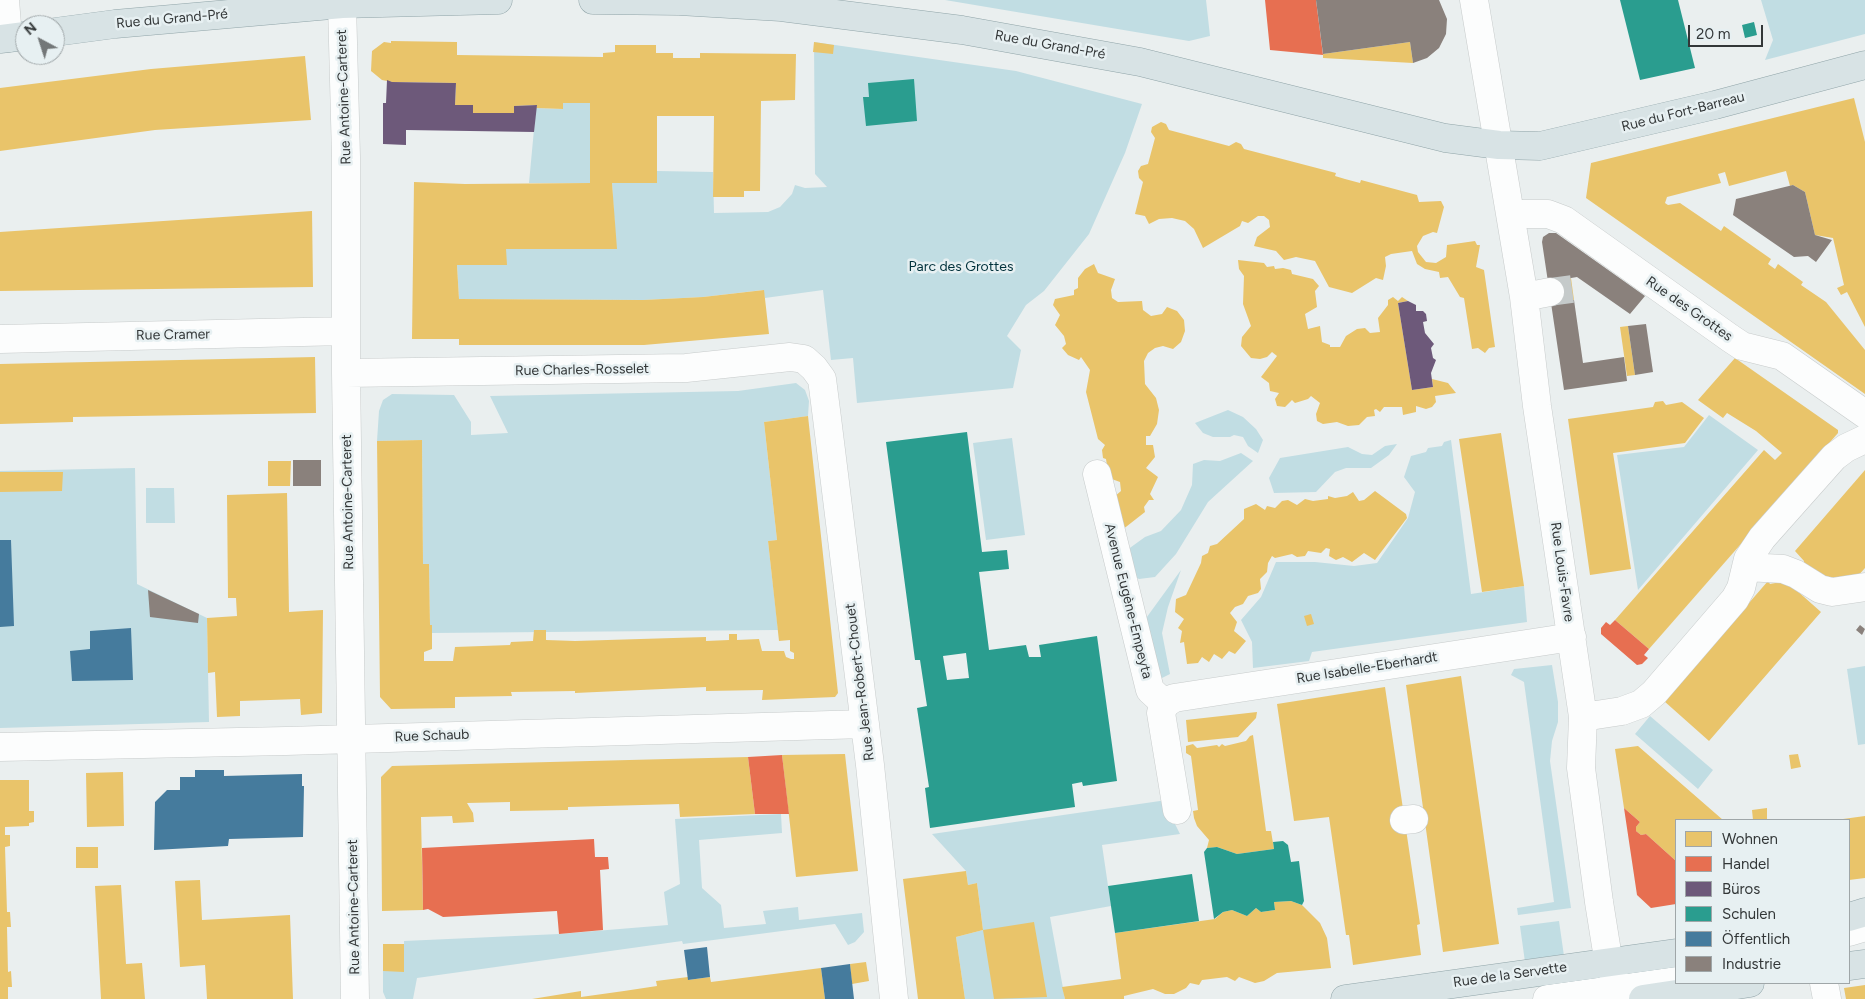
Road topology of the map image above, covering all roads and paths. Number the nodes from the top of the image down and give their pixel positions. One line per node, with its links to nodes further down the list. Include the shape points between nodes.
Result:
1 (5, 0): 8 (street)
2 (498, 0): 6 (main road, Rue du Grand-Pré)
3 (593, 0): 4 (main road, Rue du Grand-Pré)
4 (645, 0): 10 (main road, Rue du Grand-Pré, via 781,7 962,30 1140,62 1445,138)
5 (1474, 0): 10 (street, Rue Louis-Favre)
6 (342, 4): 7 (main road, Rue du Grand-Pré); 12 (street, Rue Antoine-Carteret)
7 (65, 31)
8 (11, 38)
9 (1865, 65): 10 (main road, Rue du Fort-Barreau, via 1715,105 1540,146)
10 (1499, 145): 11 (street, Rue Louis-Favre)
11 (1512, 214): 16 (street, Rue des Grottes, via 1548,214 1564,220 1742,346 1782,356); 21 (street, Rue Louis-Favre, via 1537,295 1537,406)
12 (346, 331): 13 (street, Rue Cramer); 15 (street, Rue Antoine-Carteret)
13 (0, 339)
14 (814, 368): 15 (street, Rue Charles-Rosselet, via 804,359 790,356 686,368); 24 (street, Rue Jean-Robert-Chouet, via 822,378)
15 (346, 373): 25 (street, Rue Antoine-Carteret)
16 (1865, 414)
17 (1865, 439): 19 (street, via 1834,457 1762,538)
18 (1097, 474): 22 (street, Avenue Eugène-Empeyta, via 1150,690)
19 (1746, 567): 20 (street, via 1783,569 1832,592); 23 (street, via 1735,599 1654,693 1641,704)
20 (1865, 587)
21 (1572, 637): 22 (street, Rue Isabelle-Eberhardt, via 1174,698); 23 (street, Rue Louis-Favre)
22 (1165, 704): 27 (street, via 1161,713)
23 (1583, 717): 38 (street, Rue Louis-Favre, via 1581,768 1602,928)
24 (865, 724): 25 (street, Rue Schaub); 43 (street, Rue Jean-Robert-Chouet)
25 (351, 739): 26 (street, Rue Schaub); 42 (street, Rue Antoine-Carteret)
26 (0, 747)
27 (1177, 810)
28 (1865, 912): 29 (main road)
29 (1850, 917)
30 (1865, 927): 31 (street)
31 (1850, 932)
32 (1865, 943): 33 (street)
33 (1850, 947)
34 (1675, 953): 38 (main road, Rue de la Servette)
35 (1865, 964): 37 (main road)
36 (1675, 966): 38 (street)
37 (1850, 966)
38 (1615, 981): 39 (street); 44 (main road, Rue de la Servette); 45 (street); 46 (street)
39 (1675, 981)
40 (1743, 984): 47 (main road)
41 (1824, 984): 48 (street)
42 (355, 999)
43 (894, 999)
44 (1345, 999)
45 (1444, 999)
46 (1548, 999)
47 (1643, 999)
48 (1827, 999)

